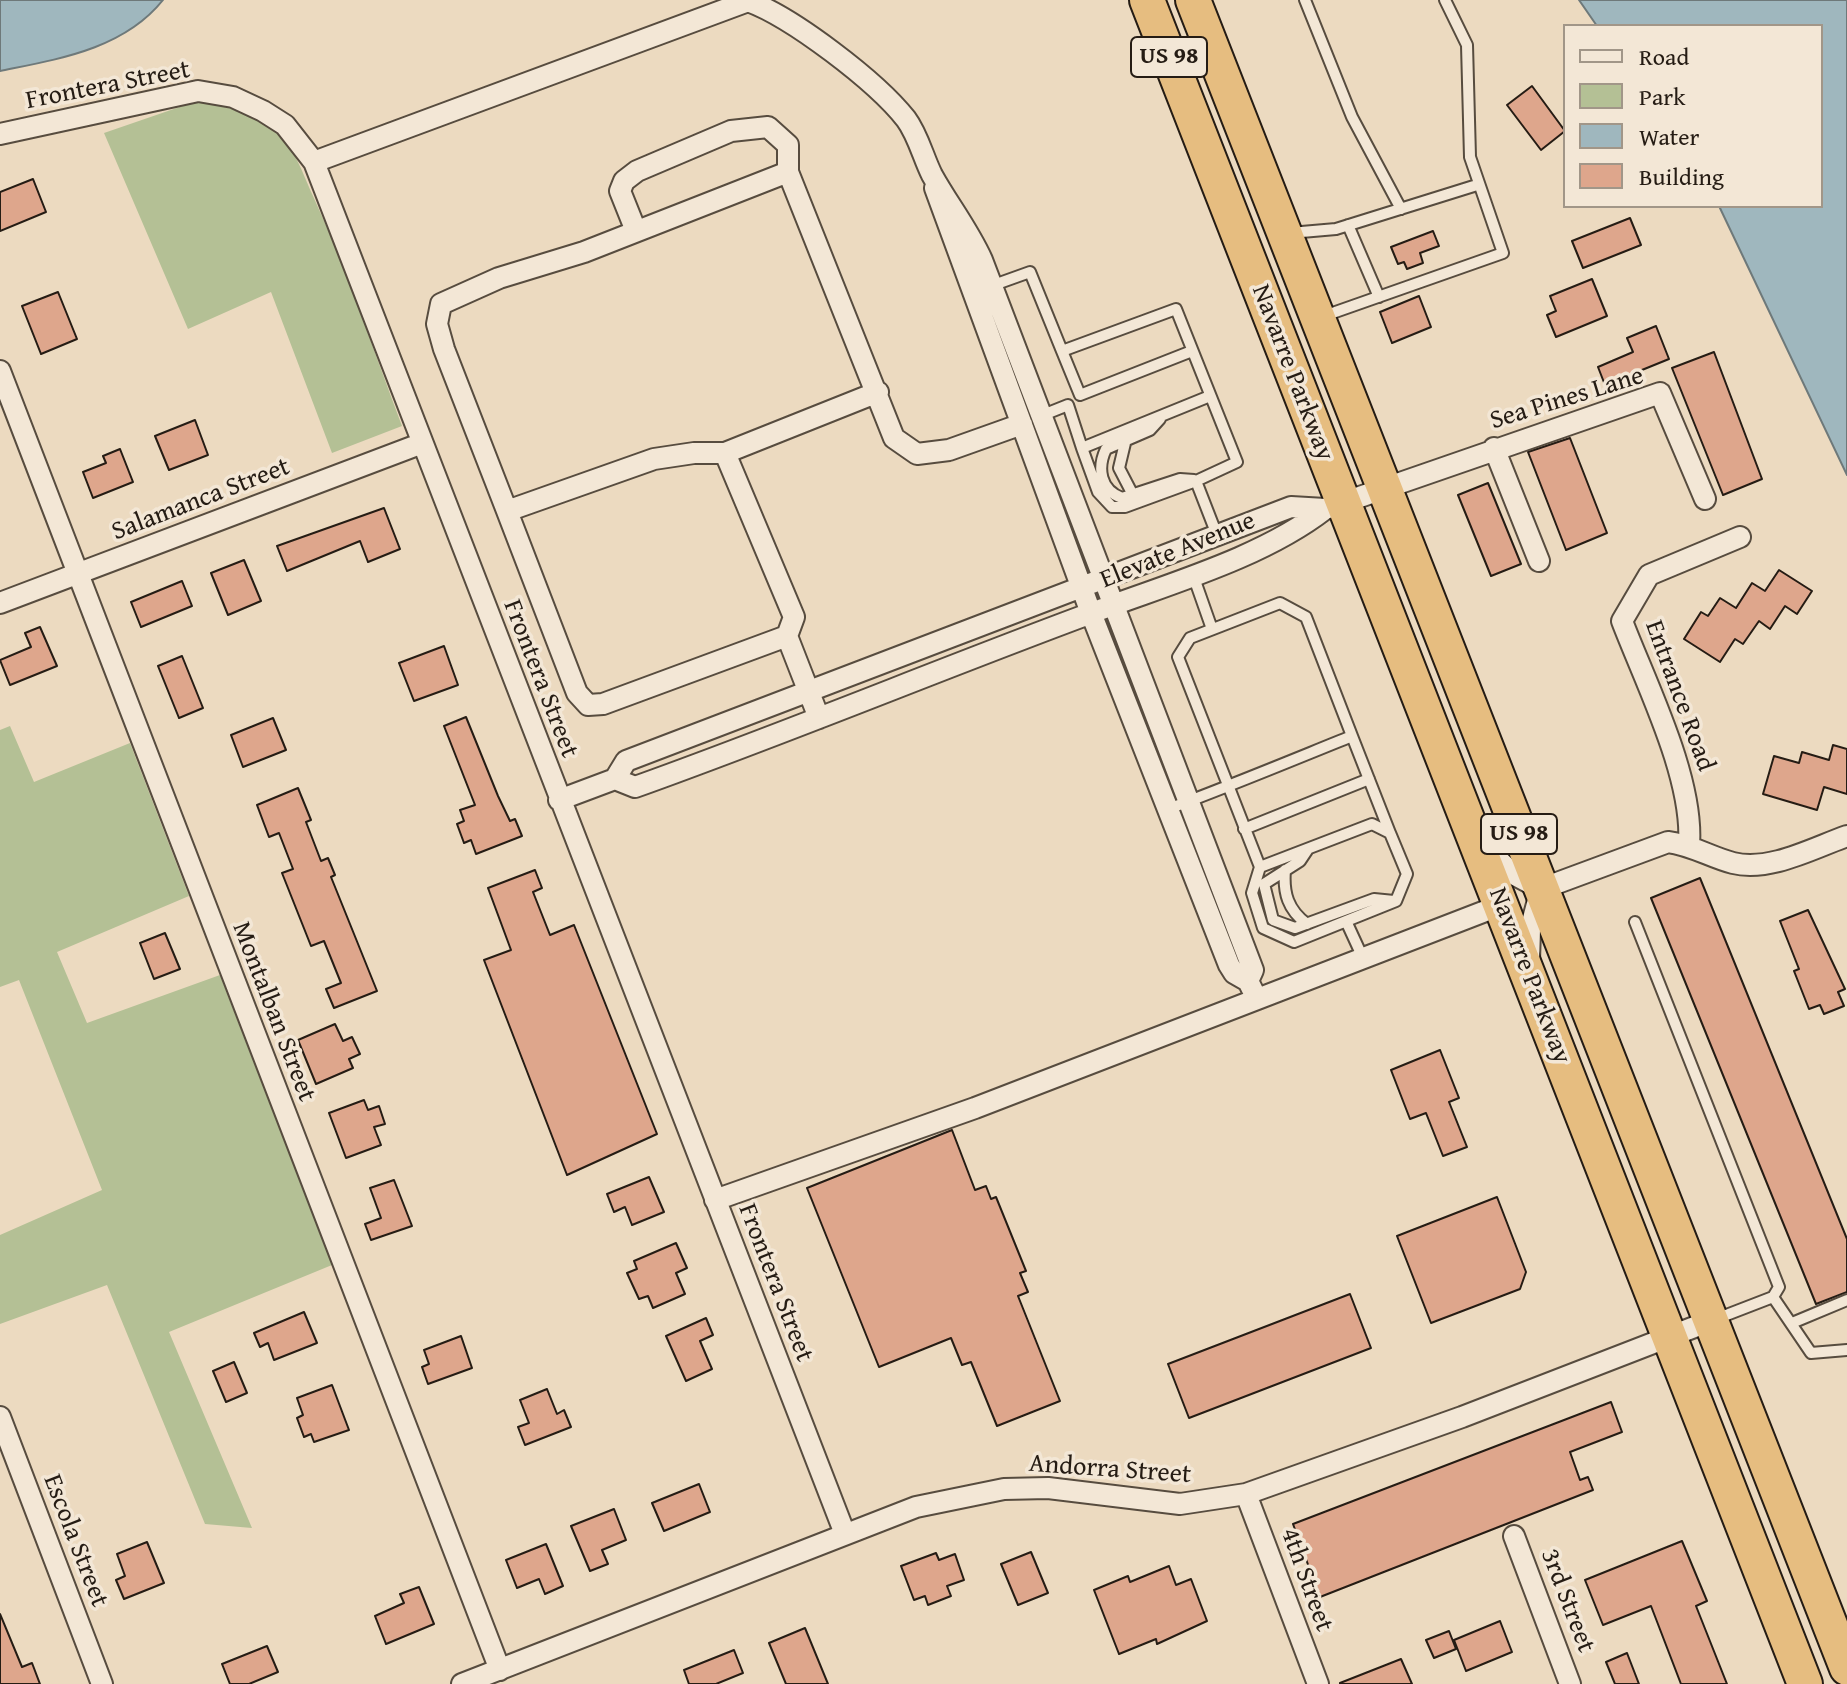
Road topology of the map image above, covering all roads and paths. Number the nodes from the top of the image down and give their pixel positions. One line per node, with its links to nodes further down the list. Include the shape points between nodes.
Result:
1 (1193, 0): 12 (highway, Navarre Parkway / US 98)
2 (1305, 0): 9 (lane, via 1352,117)
3 (1445, 0): 8 (lane, via 1470,58 1467,125)
4 (1151, 10): 15 (highway, via 1203,90 1282,287 1292,302); 34 (highway, Navarre Parkway / US 98)
5 (0, 134): 6 (street, Frontera Street, via 198,91 233,97 263,111 285,125)
6 (314, 162): 13 (street, via 748,1 791,22 877,89 907,120 933,176 971,236); 26 (street, Frontera Street)
7 (788, 172): 11 (street); 11 (street, via 788,145 782,136 768,127 731,131 624,181 620,191); 19 (street)
8 (1477, 185): 9 (lane); 14 (lane, via 1503,253)
9 (1401, 209): 10 (lane)
10 (1348, 225): 12 (lane); 14 (lane)
11 (636, 231): 35 (street, via 499,278 441,304 437,324 444,349)
12 (1284, 233): 15 (highway, Navarre Parkway / US 98)
13 (982, 290): 16 (lane, via 1030,272); 24 (street)
14 (1379, 297): 15 (lane)
15 (1317, 319): 31 (highway, Navarre Parkway / US 98)
16 (1062, 351): 17 (lane, via 1176,309); 20 (lane)
17 (1192, 351): 20 (lane); 21 (lane)
18 (0, 371): 40 (street, Montalban Street)
19 (878, 392): 24 (street, via 894,438 917,454 949,450); 29 (street)
20 (1080, 395): 22 (lane)
21 (1210, 396): 23 (lane); 30 (lane, via 1237,462)
22 (1068, 405): 24 (lane); 27 (lane)
23 (1163, 415): 25 (lane, via 1150,430); 27 (lane)
24 (1031, 420): 41 (street); 42 (street)
25 (1125, 443): 32 (lane, via 1119,468); 32 (lane, via 1106,449 1100,473 1113,495)
26 (420, 444): 40 (street, Salamanca Street); 54 (street, Frontera Street)
27 (1082, 448): 30 (lane, via 1098,492 1112,507)
28 (1494, 448): 31 (street, Sea Pines Lane); 33 (street, Sea Pines Lane, via 1660,393); 38 (street)
29 (725, 453): 35 (street, via 654,459); 47 (street, via 794,617)
30 (1196, 481): 32 (lane, via 1180,479); 36 (lane)
31 (1384, 488): 34 (street); 65 (highway, Navarre Parkway / US 98)
32 (1133, 495)
33 (1705, 499)
34 (1334, 506): 36 (street, via 1291,507); 39 (street, Elevate Avenue, via 1299,529); 58 (highway, Navarre Parkway / US 98)
35 (507, 511): 47 (street, via 577,693 588,705)
36 (1217, 535): 41 (street)
37 (1740, 537): 61 (street, Entrance Road, via 1649,575 1622,621 1685,790)
38 (1539, 561)
39 (1193, 575): 44 (street, Elevate Avenue); 46 (lane)
40 (76, 576): 43 (street, Salamanca Street); 86 (street, Montalban Street)
41 (1103, 579): 42 (street); 44 (street)
42 (1083, 586): 45 (street); 48 (street)
43 (0, 603)
44 (1113, 605): 45 (street, Elevate Avenue); 55 (street)
45 (1083, 616): 49 (street, Elevate Avenue); 56 (street)
46 (1212, 629): 50 (lane, via 1280,603 1306,617); 53 (lane, via 1190,638 1178,657)
47 (787, 636): 48 (street)
48 (809, 691): 49 (street); 51 (street, via 626,761)
49 (819, 718): 51 (street, Elevate Avenue, via 635,787)
50 (1352, 736): 52 (lane); 53 (lane)
51 (615, 779): 54 (street)
52 (1369, 779): 57 (lane); 59 (lane)
53 (1227, 786): 55 (lane); 57 (lane)
54 (559, 800): 74 (street, Frontera Street)
55 (1188, 802): 56 (lane); 73 (street, via 1253,970)
56 (1168, 809): 73 (street, via 1229,965)
57 (1244, 829): 63 (lane)
58 (1472, 832): 65 (street, via 1513,874); 67 (highway, Navarre Parkway / US 98)
59 (1390, 833): 62 (lane, via 1372,824); 66 (lane, via 1407,874)
60 (1847, 836): 61 (street, via 1769,863 1736,864)
61 (1689, 845): 65 (street, via 1668,842)
62 (1308, 849): 63 (lane); 64 (lane)
63 (1260, 867): 68 (lane, via 1252,893 1263,928 1294,942)
64 (1285, 870): 70 (lane, via 1283,890 1294,914); 70 (lane, via 1264,884 1273,920 1295,928)
65 (1541, 889): 72 (street, via 1530,930); 77 (highway, Navarre Parkway / US 98)
66 (1396, 901): 68 (lane); 70 (lane, via 1374,899)
67 (1501, 905): 71 (street); 72 (highway, Navarre Parkway / US 98)
68 (1346, 921): 71 (lane)
69 (1635, 922): 75 (lane, via 1775,1270 1779,1287)
70 (1307, 924)
71 (1363, 958): 73 (street)
72 (1529, 977): 79 (highway, Navarre Parkway / US 98)
73 (1253, 990): 74 (street, via 975,1108)
74 (715, 1200): 83 (street, Frontera Street)
75 (1773, 1297): 77 (lane); 78 (lane)
76 (1847, 1300): 78 (lane)
77 (1710, 1321): 79 (street, Andorra Street); 85 (highway, Navarre Parkway / US 98)
78 (1792, 1323): 80 (lane, via 1811,1353)
79 (1670, 1336): 82 (street, Andorra Street); 91 (highway, Navarre Parkway / US 98)
80 (1847, 1350)
81 (0, 1417): 87 (street, Escola Street)
82 (1246, 1494): 83 (street, Andorra Street, via 1180,1504 1048,1488 1004,1489 916,1507); 89 (street, 4th Street)
83 (845, 1534): 86 (street, Andorra Street)
84 (1514, 1536): 90 (street, 3rd Street)
85 (1847, 1668)
86 (500, 1670): 88 (street, Andorra Street)
87 (102, 1684)
88 (462, 1684)
89 (1318, 1684)
90 (1570, 1684)
91 (1805, 1684)

